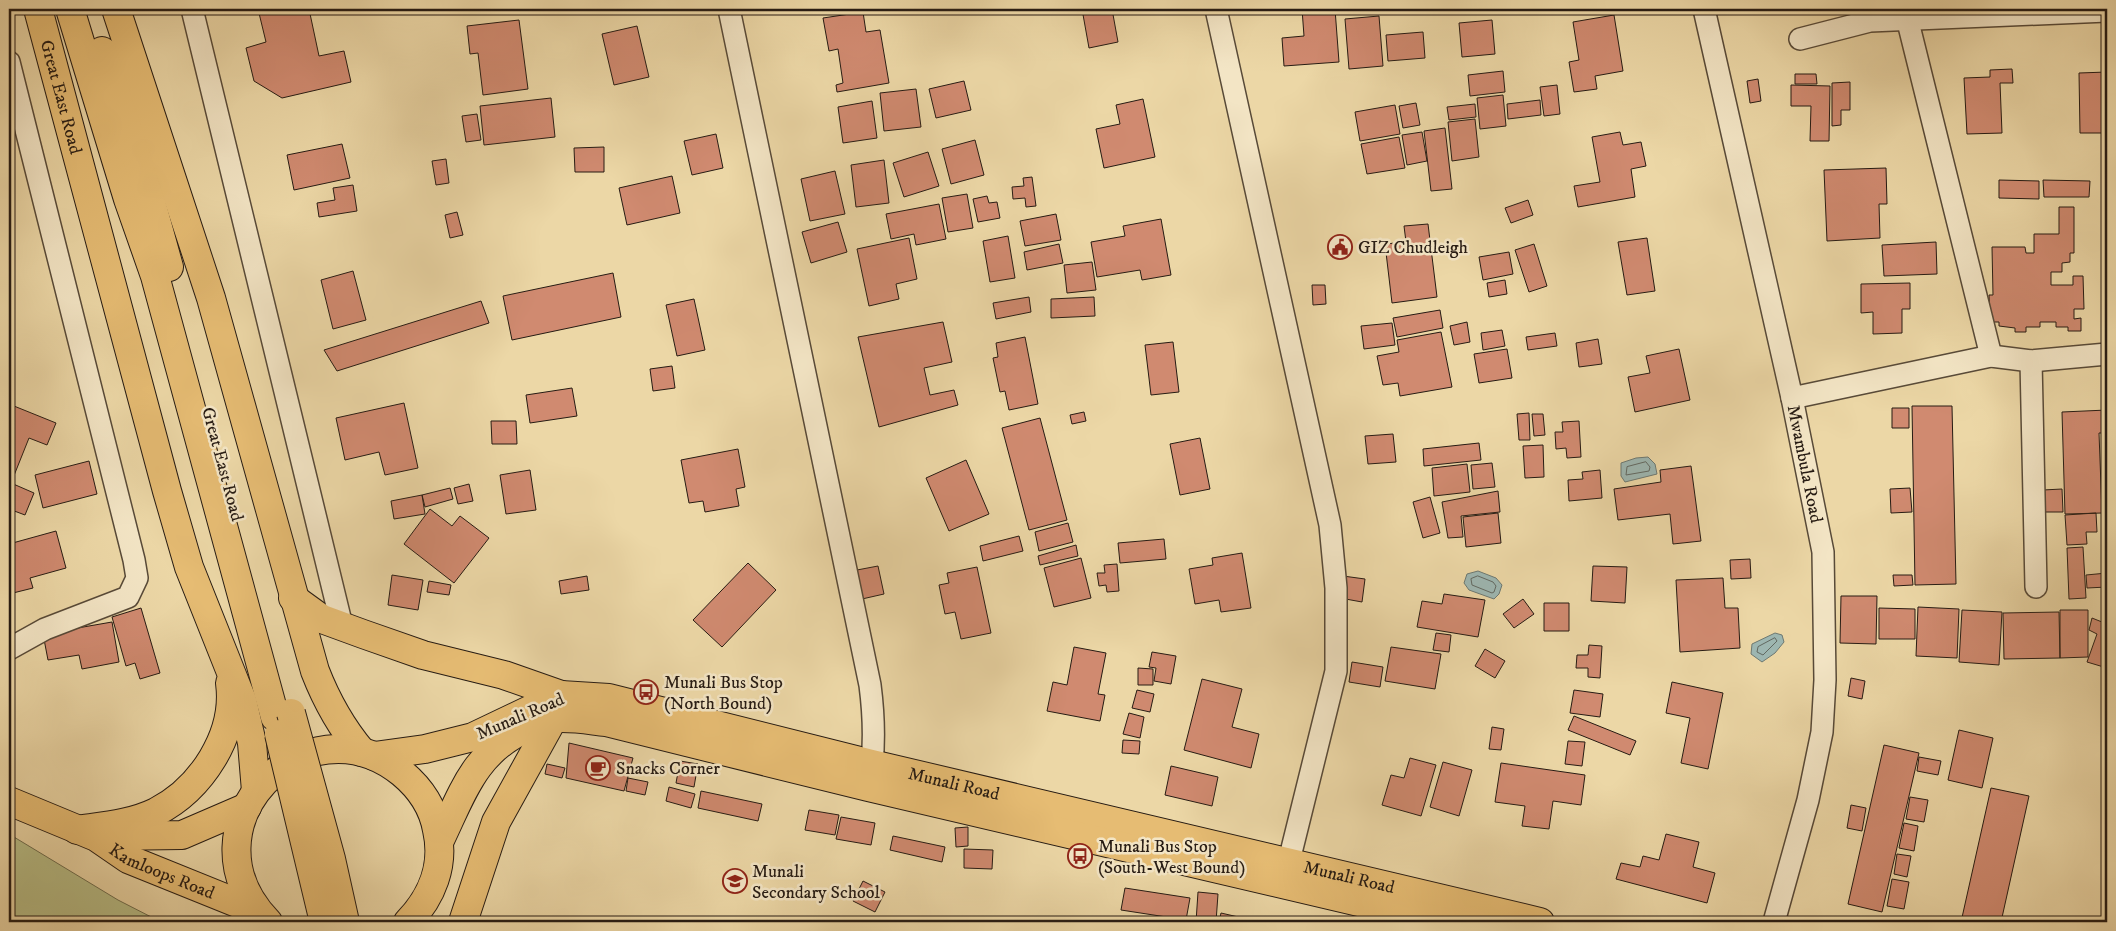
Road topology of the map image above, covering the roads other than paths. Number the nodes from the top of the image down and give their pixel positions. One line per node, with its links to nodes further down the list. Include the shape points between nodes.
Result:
1 (38, 9): 21 (main road, Great East Road, via 189,567)
2 (70, 9): 23 (main road, Great East Road, via 155,276)
3 (88, 9): 23 (main road, Great East Road, via 151,202)
4 (116, 9): 18 (main road, Great East Road, via 212,298)
5 (192, 9): 19 (street)
6 (729, 9): 25 (street, via 870,685 874,712)
7 (1216, 9): 30 (street, via 1330,525 1336,588 1336,671)
8 (1704, 9): 16 (street, Mwambula Road)
9 (2107, 11): 10 (street)
10 (1906, 18): 11 (street, via 1870,21); 14 (street)
11 (1800, 39)
12 (9, 62): 20 (street, via 132,551 136,578 128,597 45,630)
13 (2107, 354): 15 (street)
14 (1991, 356): 15 (street); 16 (street)
15 (2031, 361): 17 (street)
16 (1792, 398): 40 (street, Mwambula Road, via 1823,552 1825,680 1822,732 1808,800)
17 (2036, 587)
18 (293, 598): 19 (main road, via 322,619); 24 (main road, Great East Road, via 326,702 344,730)
19 (342, 626): 22 (main road, via 423,655 504,675)
20 (9, 649)
21 (226, 656): 26 (main road, Great East Road, via 248,724); 28 (main road, via 231,686 228,717 219,746 204,773 182,795 155,812)
22 (562, 703): 24 (main road, Munali Road, via 473,737 425,749); 25 (main road, Munali Road, via 606,722); 29 (main road, Munali Road, via 546,719 512,734 483,758); 37 (main road, via 496,822)
23 (283, 715): 35 (main road, Great East Road, bridge); 36 (main road, Great East Road, bridge, via 331,859)
24 (368, 754): 26 (main road, via 338,749 300,757 272,773); 29 (main road, via 393,765 412,781 435,818)
25 (870, 775): 30 (main road, Munali Road)
26 (252, 799): 28 (main road, Kamloops Road, via 182,835); 32 (main road, via 238,827 236,849 245,893)
27 (9, 801): 28 (main road, Kamloops Road)
28 (87, 833): 31 (main road, Kamloops Road, via 128,859)
29 (440, 840): 33 (main road, via 437,874 431,891)
30 (1286, 874): 38 (main road, Munali Road); 39 (main road, Munali Road)
31 (193, 885): 32 (main road, Kamloops Road); 34 (main road)
32 (262, 917)
33 (413, 919)
34 (230, 922)
35 (324, 922)
36 (345, 922)
37 (463, 922)
38 (1444, 922)
39 (1540, 922)
40 (1774, 922)

